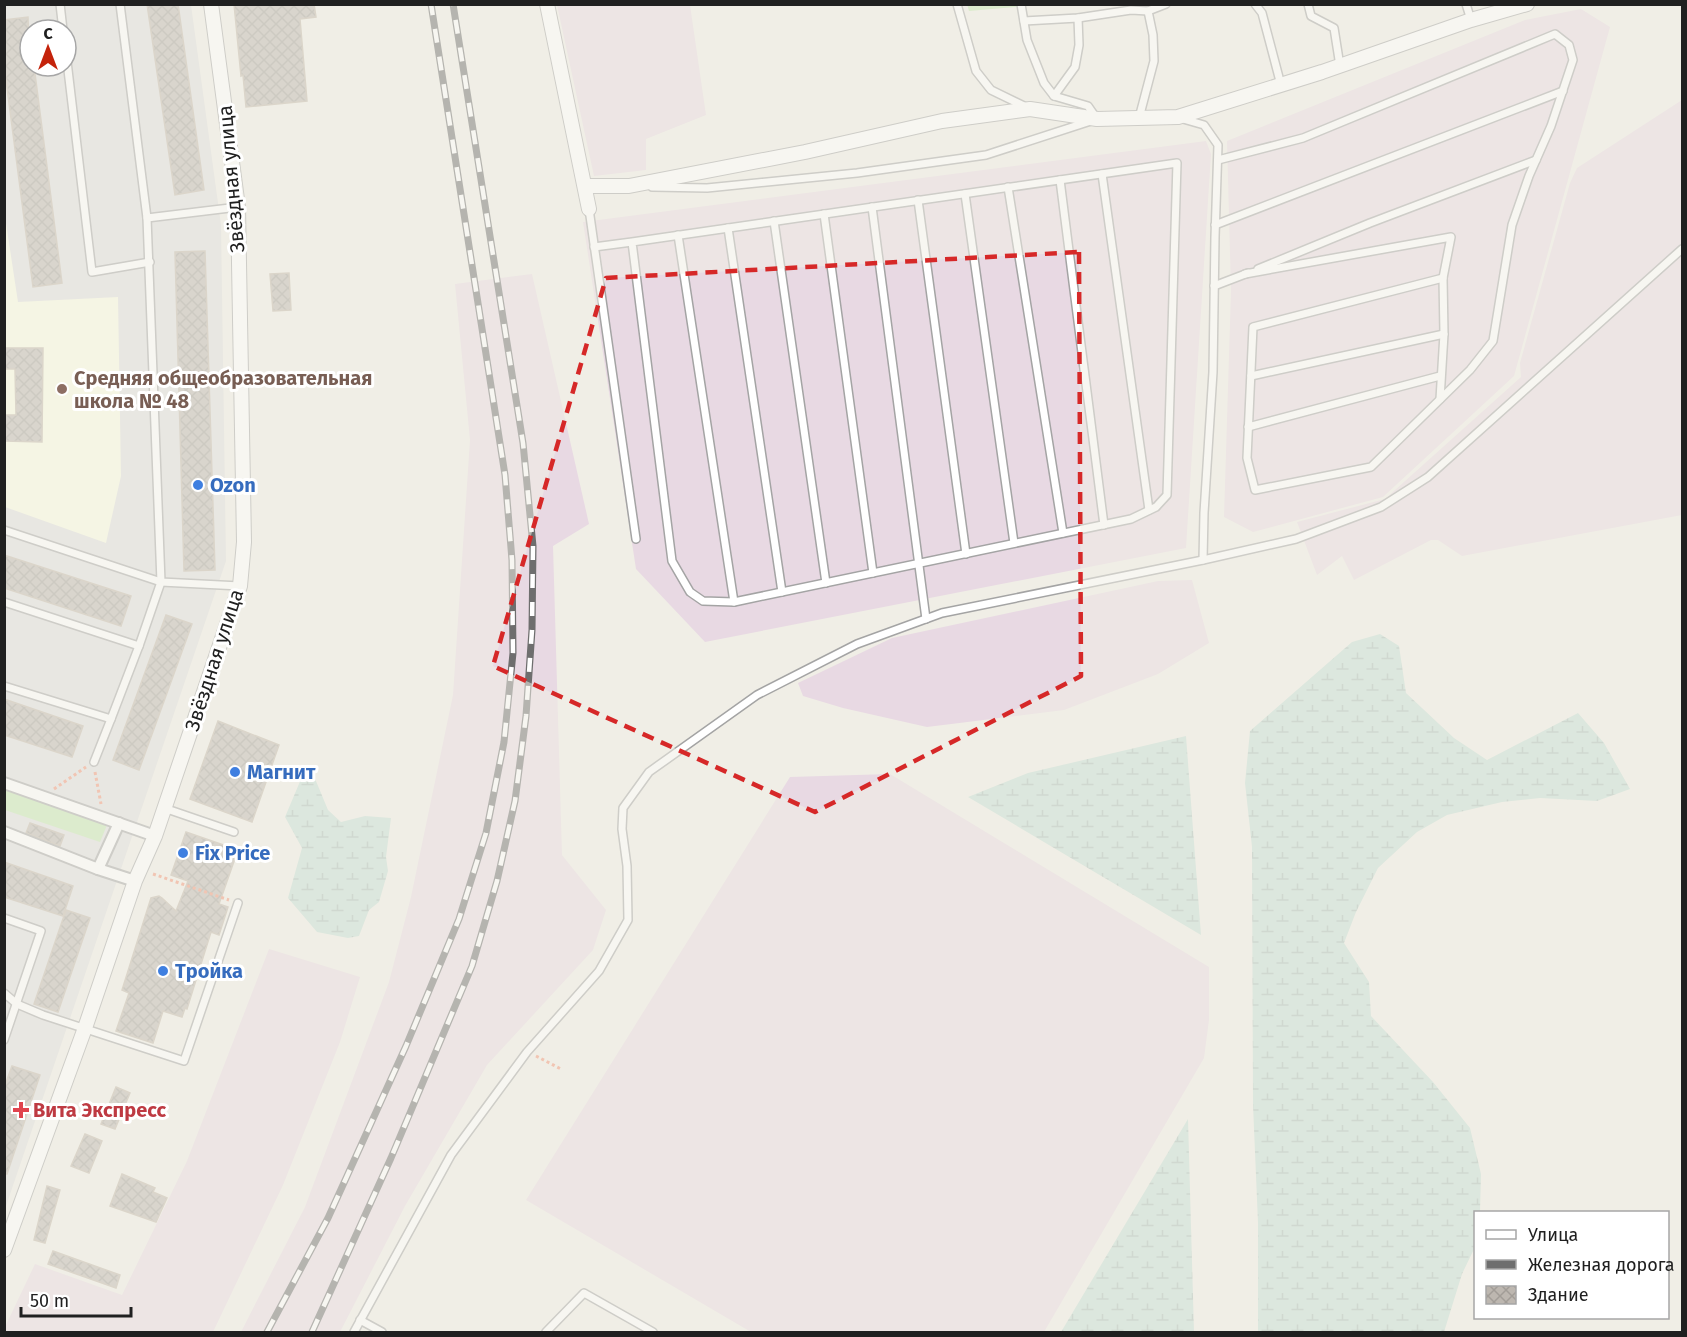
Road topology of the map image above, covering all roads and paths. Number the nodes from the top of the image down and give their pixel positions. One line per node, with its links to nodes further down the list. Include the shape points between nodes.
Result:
1 (120, 4): 37 (lane)
2 (211, 4): 33 (street, Звёздная улица)
3 (547, 4): 28 (street)
4 (957, 4): 20 (lane, via 976,71 991,90)
5 (1021, 4): 14 (lane)
6 (1166, 4): 11 (lane)
7 (1255, 4): 17 (lane, via 1262,13)
8 (1308, 4): 15 (lane, via 1311,16 1334,28)
9 (1466, 4): 13 (lane)
10 (1527, 4): 13 (street)
11 (1148, 11): 12 (lane); 22 (lane, via 1154,61)
12 (1078, 18): 14 (lane); 19 (lane, via 1075,67)
13 (1471, 20): 15 (street)
14 (1024, 21): 19 (lane, via 1044,83)
15 (1340, 66): 17 (street)
16 (69, 78): 45 (lane, via 92,272)
17 (1281, 85): 21 (street)
18 (1563, 91): 24 (lane, via 1573,60 1569,45 1556,34 1303,138); 25 (lane); 39 (lane)
19 (1054, 96): 23 (lane, via 1088,106)
20 (1030, 109): 23 (street); 29 (street, via 942,121)
21 (1178, 117): 22 (street); 24 (lane, via 1204,124 1218,145)
22 (1139, 118): 23 (street)
23 (1097, 119): 29 (lane, via 986,155 706,188)
24 (1218, 160): 39 (lane)
25 (1536, 160): 46 (lane); 52 (lane, via 1512,225 1493,341)
26 (1102, 174): 27 (lane); 54 (lane); 54 (lane, via 1177,163 1167,495)
27 (1060, 180): 30 (lane); 55 (lane)
28 (585, 186): 29 (street); 35 (street)
29 (629, 186)
30 (1008, 187): 31 (lane); 57 (lane)
31 (965, 194): 32 (lane); 59 (lane)
32 (918, 200): 34 (lane); 60 (lane)
33 (238, 207): 37 (lane); 66 (street, Звёздная улица, via 244,542)
34 (872, 207): 36 (lane); 62 (lane)
35 (589, 209): 43 (lane)
36 (824, 214): 38 (lane); 63 (lane)
37 (147, 218): 45 (lane)
38 (774, 221): 40 (lane); 65 (lane)
39 (1215, 225): 48 (lane)
40 (728, 228): 41 (lane); 67 (lane)
41 (678, 235): 42 (lane); 69 (lane)
42 (632, 242): 43 (lane); 69 (lane, via 672,561 690,592 703,601)
43 (594, 247): 58 (lane)
44 (1683, 249): 61 (lane, via 1428,477 1381,507 1296,539)
45 (150, 262): 64 (lane)
46 (1245, 274): 47 (lane, via 1451,237); 48 (lane)
47 (1443, 278): 49 (lane); 50 (lane, via 1253,327)
48 (1214, 286): 61 (lane)
49 (1444, 334): 50 (lane); 51 (lane)
50 (1251, 376): 53 (lane)
51 (1440, 376): 52 (lane); 53 (lane)
52 (1440, 399): 53 (lane, via 1371,467 1255,489 1247,458)
53 (1248, 427)
54 (1149, 510): 55 (lane)
55 (1104, 525): 57 (lane)
56 (4, 530): 64 (lane)
57 (1063, 533): 59 (lane)
58 (636, 539)
59 (1014, 543): 60 (lane)
60 (966, 554): 62 (lane)
61 (1203, 560): 70 (lane)
62 (918, 564): 63 (lane); 70 (lane)
63 (873, 573): 65 (lane)
64 (161, 582): 66 (lane); 71 (lane)
65 (826, 583): 67 (lane)
66 (240, 586): 77 (street, Звёздная улица)
67 (782, 592): 69 (lane)
68 (4, 602): 71 (lane)
69 (734, 602)
70 (926, 619): 91 (lane, via 857,644 757,695 649,772 623,808 628,920 600,971)
71 (139, 646): 73 (lane)
72 (4, 686): 73 (lane)
73 (111, 718): 74 (lane)
74 (94, 762): 76 (path); 78 (path)
75 (4, 783): 76 (street)
76 (43, 796): 78 (street)
77 (164, 808): 81 (lane); 82 (street, Звёздная улица)
78 (104, 818): 79 (street)
79 (119, 823): 82 (street); 83 (street)
80 (4, 832): 83 (street)
81 (234, 832)
82 (155, 836): 84 (street, Звёздная улица)
83 (98, 869): 84 (street)
84 (138, 875): 85 (path); 89 (street, Звёздная улица)
85 (238, 903): 89 (lane, via 184,1061)
86 (4, 918): 88 (lane, via 41,932)
87 (4, 993): 88 (lane)
88 (17, 1004): 89 (lane); 90 (lane)
89 (85, 1028): 93 (street, Звёздная улица)
90 (4, 1040)
91 (527, 1052): 92 (path); 94 (lane, via 451,1155)
92 (561, 1069)
93 (4, 1250)
94 (360, 1320): 95 (lane); 96 (lane)
95 (354, 1332)
96 (382, 1332)
97 (546, 1332): 98 (lane, via 584,1293)
98 (653, 1332)

